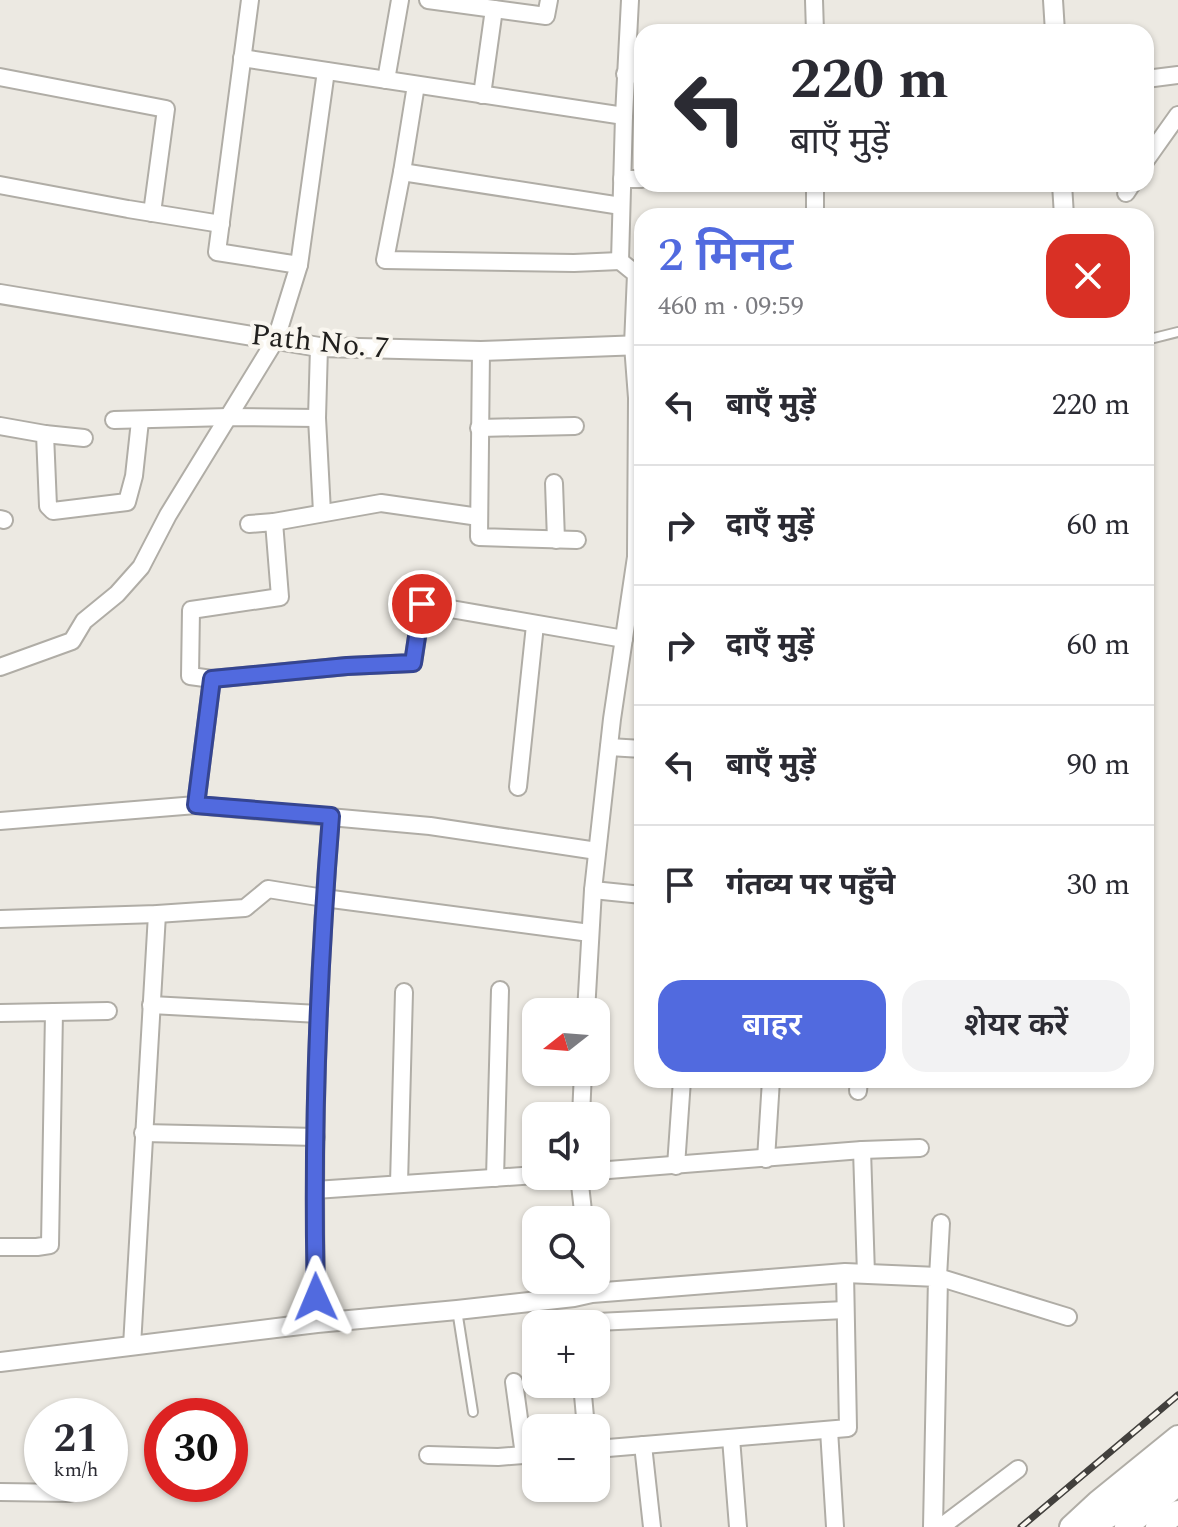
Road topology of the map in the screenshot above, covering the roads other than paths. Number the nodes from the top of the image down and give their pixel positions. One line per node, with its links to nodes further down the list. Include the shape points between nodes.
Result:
1 (250, 0): 11 (street)
2 (400, 0): 17 (street)
3 (428, 0): 8 (street)
4 (549, 0): 8 (street, via 546,16)
5 (630, 0): 13 (street)
6 (814, 0): 9 (street)
7 (1053, 0): 10 (street)
8 (494, 9): 19 (street)
9 (815, 24)
10 (1054, 24)
11 (242, 58): 12 (street); 29 (street)
12 (326, 71): 17 (street); 31 (street)
13 (634, 75): 21 (street)
14 (1178, 75): 16 (street)
15 (0, 77): 28 (street, via 166,109)
16 (1154, 78)
17 (386, 80): 18 (street)
18 (416, 85): 19 (street); 23 (street)
19 (482, 95): 21 (street)
20 (1178, 115): 22 (street)
21 (624, 116): 24 (street)
22 (1154, 148)
23 (402, 172): 27 (street); 30 (street, via 385,260)
24 (622, 179): 25 (street); 27 (street)
25 (634, 179)
26 (0, 185): 28 (street)
27 (621, 206): 30 (street)
28 (152, 213): 29 (street)
29 (221, 224): 31 (street, via 217,252)
30 (620, 261): 32 (street)
31 (299, 265): 36 (street)
32 (634, 271)
33 (0, 294): 36 (street, Path No. 7)
34 (1178, 332): 35 (lane)
35 (1154, 338)
36 (276, 339): 38 (street, Path No. 7); 40 (street)
37 (634, 345): 39 (street, Path No. 7)
38 (319, 347): 39 (street, Path No. 7); 41 (street)
39 (481, 351): 46 (street)
40 (229, 417): 41 (street); 43 (street); 59 (street, via 141,567 117,594 84,621 72,641)
41 (317, 418): 50 (street)
42 (114, 420): 43 (street)
43 (140, 421): 47 (street, via 125,503 50,510)
44 (0, 426): 47 (street)
45 (575, 426): 46 (street)
46 (479, 428): 51 (street)
47 (45, 434): 48 (street)
48 (84, 438)
49 (554, 483): 54 (street)
50 (322, 512): 51 (street, via 381,503); 52 (street)
51 (479, 517): 54 (street, via 479,537)
52 (274, 522): 53 (street); 60 (street, via 280,597 191,610 190,676)
53 (249, 524)
54 (556, 540): 55 (street)
55 (577, 540)
56 (634, 584): 58 (street)
57 (535, 625): 58 (street); 60 (street, via 422,604 413,663); 63 (street)
58 (624, 639): 61 (street)
59 (0, 667)
60 (212, 679): 64 (street)
61 (609, 747): 62 (street); 67 (street)
62 (634, 749)
63 (518, 787)
64 (196, 805): 65 (street); 66 (street)
65 (331, 816): 67 (street); 70 (street)
66 (0, 821)
67 (597, 851): 68 (street)
68 (593, 890): 69 (street); 73 (street)
69 (634, 894)
70 (324, 898): 71 (street, via 268,889 245,908); 73 (street); 81 (street)
71 (157, 914): 72 (street); 77 (street)
72 (0, 919)
73 (590, 933): 76 (street)
74 (500, 990): 92 (street)
75 (404, 992): 93 (street)
76 (587, 998)
77 (151, 1005): 81 (street); 84 (street)
78 (108, 1011): 79 (street)
79 (54, 1012): 80 (street); 96 (street, via 50,1245)
80 (0, 1013)
81 (319, 1014): 85 (street)
82 (681, 1088): 89 (street)
83 (770, 1088): 88 (street)
84 (143, 1133): 85 (street); 107 (street)
85 (316, 1137): 94 (street)
86 (920, 1148): 87 (street)
87 (862, 1150): 88 (street); 98 (street)
88 (766, 1159): 89 (street)
89 (676, 1166): 90 (street)
90 (610, 1170)
91 (522, 1176): 92 (street)
92 (495, 1178): 93 (street)
93 (399, 1184): 94 (street)
94 (315, 1190): 106 (street)
95 (941, 1223): 99 (street)
96 (0, 1247)
97 (845, 1273): 98 (street); 100 (street); 103 (street)
98 (866, 1274): 99 (street)
99 (938, 1277): 104 (street); 128 (street)
100 (610, 1288)
101 (559, 1294): 102 (street)
102 (457, 1310): 106 (street); 110 (lane)
103 (845, 1310): 105 (street); 112 (street, via 848,1428)
104 (1068, 1317)
105 (610, 1322)
106 (317, 1323): 107 (street)
107 (132, 1346): 108 (street)
108 (0, 1362)
109 (514, 1382): 111 (street)
110 (473, 1412)
111 (522, 1418)
112 (829, 1430): 114 (street); 127 (street)
113 (1178, 1437): 130 (main road)
114 (731, 1438): 115 (street); 126 (street)
115 (643, 1445): 116 (street); 125 (street)
116 (610, 1448)
117 (428, 1455): 118 (street)
118 (522, 1455)
119 (1178, 1462): 131 (main road, via 1123,1508)
120 (1018, 1469): 129 (street)
121 (1178, 1484): 132 (main road)
122 (0, 1492): 123 (street)
123 (24, 1492)
124 (1178, 1512): 133 (main road)
125 (652, 1527)
126 (738, 1527)
127 (835, 1527)
128 (933, 1527)
129 (941, 1527)
130 (1071, 1527)
131 (1090, 1527)
132 (1126, 1527)
133 (1157, 1527)

